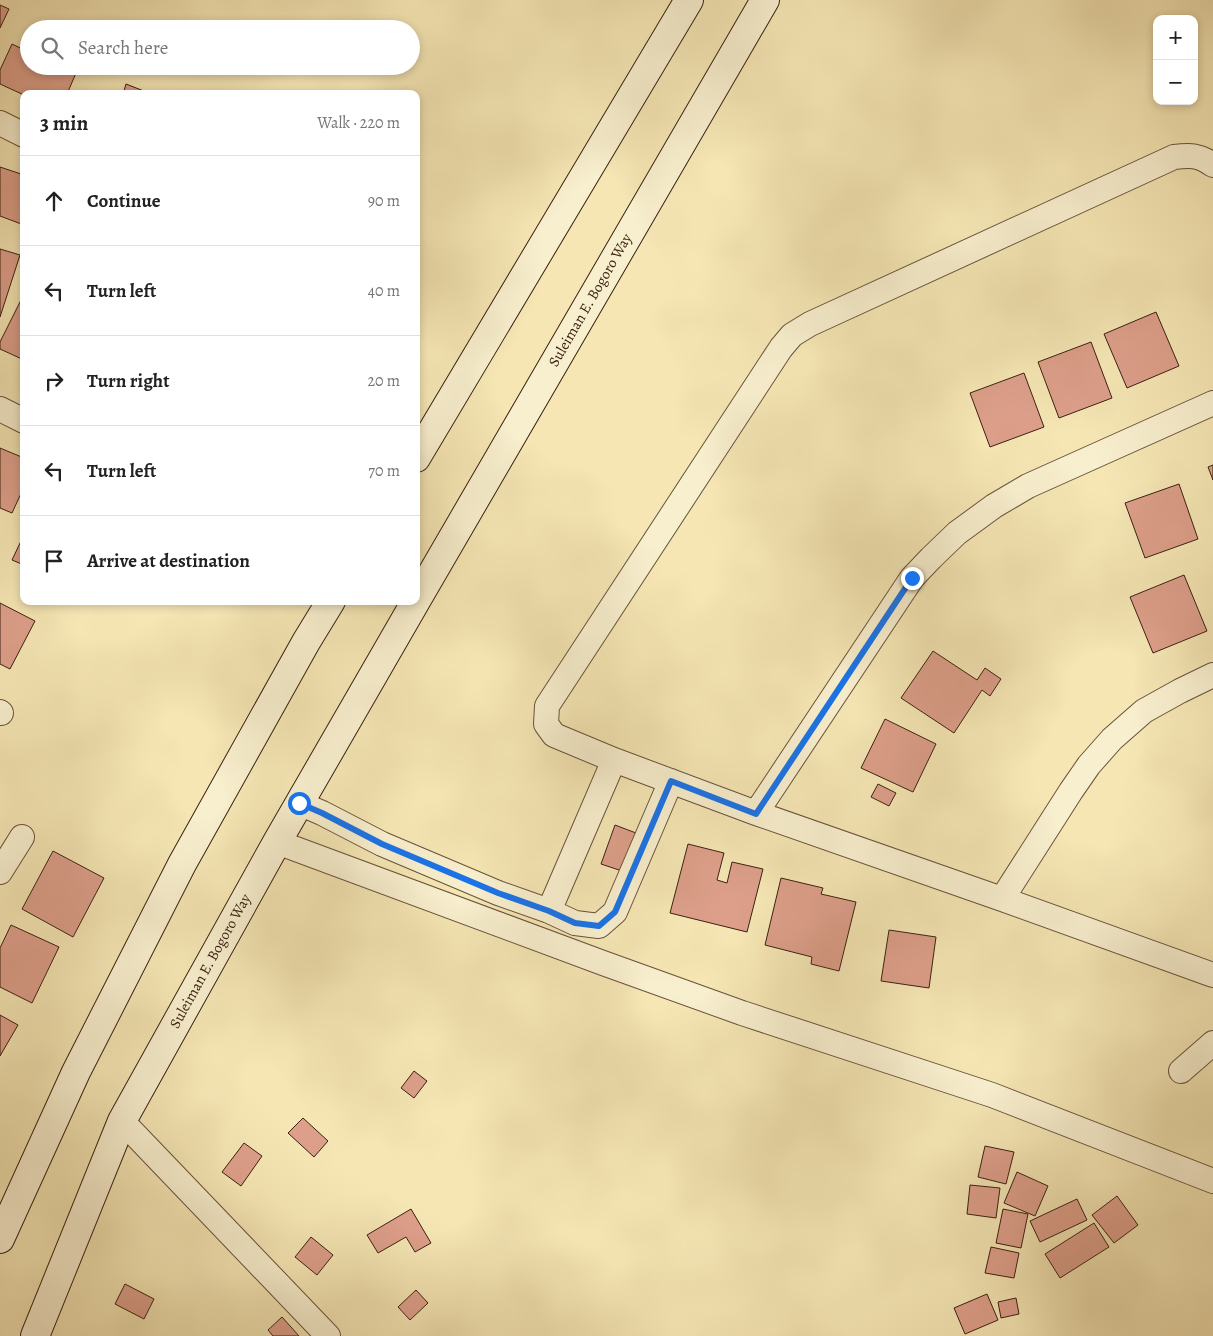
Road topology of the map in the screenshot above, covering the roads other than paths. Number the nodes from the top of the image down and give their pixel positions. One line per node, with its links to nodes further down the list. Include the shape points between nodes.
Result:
1 (689, 0): 9 (street)
2 (765, 0): 10 (street, Suleiman E. Bogoro Way)
3 (0, 123): 4 (street)
4 (20, 133)
5 (1213, 165): 14 (street, via 1204,158 1174,157 792,335 547,706 546,724 554,735)
6 (1213, 403): 17 (street, via 1028,486 957,533 912,578)
7 (0, 409): 8 (street)
8 (20, 419)
9 (420, 451)
10 (420, 594)
11 (329, 605): 28 (street, via 182,864 76,1072)
12 (414, 605): 16 (street, Suleiman E. Bogoro Way)
13 (1213, 675): 21 (street, via 1144,711 1112,739 1071,791)
14 (614, 760): 15 (street); 22 (street)
15 (671, 781): 17 (street); 22 (street, via 615,912 599,926 575,923)
16 (299, 803): 19 (street, Suleiman E. Bogoro Way); 22 (street, via 382,844)
17 (756, 814): 21 (street)
18 (22, 837): 20 (street)
19 (277, 842): 26 (street, Suleiman E. Bogoro Way); 27 (street, via 742,1013 992,1094)
20 (0, 872)
21 (1002, 900): 23 (street)
22 (549, 911)
23 (1213, 975)
24 (1213, 1043): 25 (street)
25 (1181, 1071)
26 (122, 1121): 29 (street, Suleiman E. Bogoro Way); 30 (street)
27 (1213, 1181)
28 (0, 1238)
29 (35, 1336)
30 (328, 1336)

